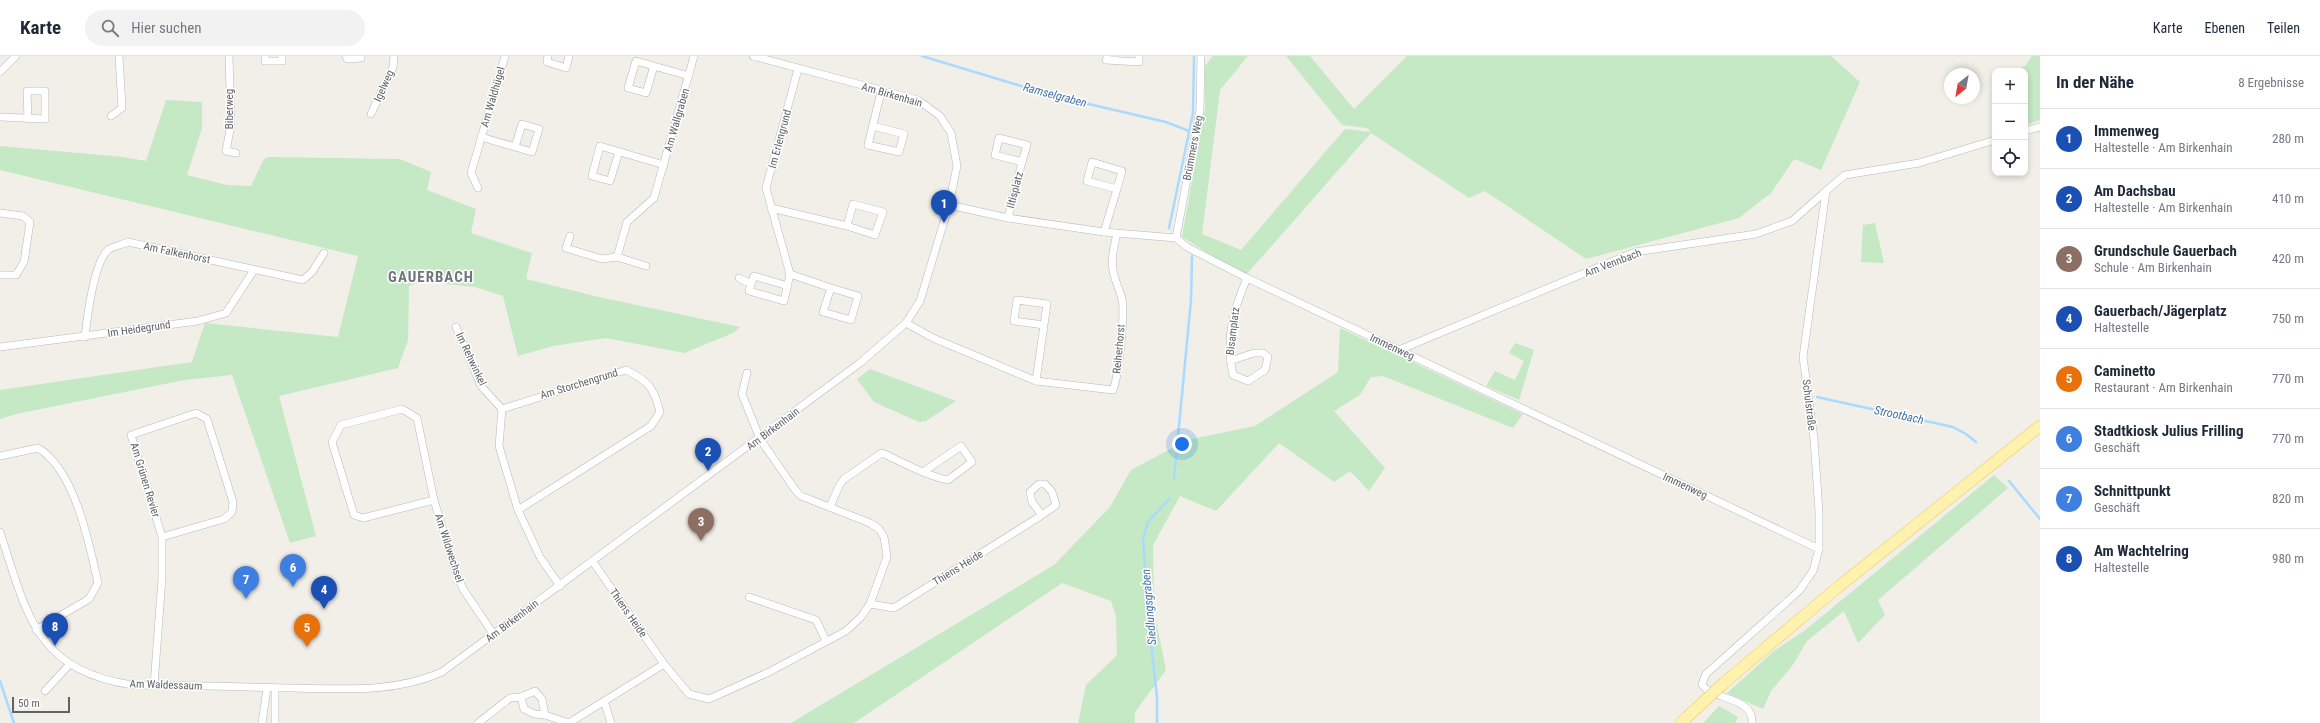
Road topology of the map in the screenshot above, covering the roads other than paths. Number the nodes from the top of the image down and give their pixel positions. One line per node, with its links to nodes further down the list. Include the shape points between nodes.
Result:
1 (16, 56): 19 (street)
2 (119, 56): 23 (street, via 122,108)
3 (229, 56): 33 (street, Biberweg, via 231,125 226,151)
4 (265, 56): 5 (street, via 265,61 282,61)
5 (282, 56)
6 (346, 56): 7 (street, via 347,59)
7 (361, 56)
8 (394, 56): 22 (street, Igelweg, via 393,67)
9 (505, 56): 29 (street, Am Waldhügel)
10 (548, 56): 11 (street, via 547,62 566,68)
11 (569, 56)
12 (694, 56): 20 (street, Am Wallgraben)
13 (753, 56): 18 (street, Am Birkenhain)
14 (1108, 56): 15 (street, via 1106,60 1140,62)
15 (1140, 56)
16 (1201, 56): 47 (street, Brümmers Weg, via 1200,110)
17 (654, 66): 17 (street, Am Wallgraben, via 636,61 628,88 646,93); 20 (street, Am Wallgraben)
18 (798, 69): 21 (street, Am Birkenhain); 40 (street, Im Erlengrund, via 766,188)
19 (0, 72)
20 (689, 76): 35 (street, Am Wallgraben)
21 (881, 92): 26 (street); 39 (street, Am Birkenhain, via 918,100 930,106 951,133 957,166)
22 (371, 114)
23 (111, 116)
24 (0, 117): 25 (street)
25 (28, 119): 25 (street, via 27,91 45,91 45,119)
26 (873, 126): 26 (street, via 868,145 899,152 904,134)
27 (2040, 127): 28 (street)
28 (2028, 130)
29 (481, 137): 31 (street, Am Waldhügel); 36 (street, Am Waldhügel, via 471,173)
30 (1992, 141): 38 (street, via 1918,163 1845,175)
31 (515, 147)
32 (619, 152): 32 (street, Am Wallgraben, via 600,146 592,176 610,181); 35 (street, Am Wallgraben)
33 (236, 153)
34 (1022, 162): 34 (street, Iltisplatz, via 995,155 999,138 1027,145); 42 (street, Iltisplatz)
35 (664, 165): 49 (street, Am Wallgraben, via 654,198 627,222)
36 (478, 188)
37 (1117, 189): 37 (street, via 1087,181 1092,162 1122,171); 44 (street)
38 (1826, 191): 64 (street, Am Vennbach, via 1792,221 1756,234 1635,252); 79 (street, Schulstraße, via 1803,357 1816,468)
39 (949, 205): 42 (street, Immenweg); 59 (street, Am Birkenhain, via 920,301)
40 (771, 208): 43 (street); 52 (street, Im Erlengrund)
41 (0, 213): 53 (street, via 23,216 30,222 24,262 16,275)
42 (1008, 218): 44 (street, Immenweg)
43 (847, 226): 43 (street, via 853,204 884,212 876,235)
44 (1104, 232): 45 (street, Immenweg)
45 (1117, 233): 47 (street, Immenweg); 67 (street, Reiherhorst, via 1112,256 1114,274 1122,300 1120,349 1113,390)
46 (570, 236): 49 (street, via 566,248 602,259)
47 (1176, 238): 55 (street, Immenweg)
48 (324, 253): 51 (street, Am Falkenhorst, via 312,272 303,280)
49 (617, 257): 50 (street)
50 (646, 266)
51 (254, 270): 62 (street, Im Heidegrund, via 226,313 198,321); 62 (street, Am Falkenhorst, via 128,242 109,249 103,255 92,291)
52 (790, 274): 57 (street, Im Erlengrund); 58 (street)
53 (0, 275)
54 (738, 278): 56 (street, Im Erlengrund)
55 (1247, 278): 64 (street, Immenweg); 65 (street, Bisamplatz, via 1234,309 1228,355)
56 (751, 284): 57 (street, via 754,276); 57 (street, Im Erlengrund, via 749,291 784,301)
57 (788, 286)
58 (831, 288): 58 (street, via 823,312 851,320 858,296)
59 (906, 322): 67 (street, Reiherhorst, via 934,338); 70 (street, Am Birkenhain, via 860,363)
60 (1044, 325): 60 (street, via 1014,321 1017,300 1047,304); 67 (street)
61 (456, 327): 68 (street, Im Rehwinkel, via 481,386)
62 (85, 337): 63 (street, Im Heidegrund)
63 (0, 348)
64 (1399, 350): 79 (street, Immenweg)
65 (1230, 361): 65 (street, Bisamplatz, via 1233,375 1248,381 1265,370 1268,357 1263,353 1254,353)
66 (747, 373): 70 (street, Thiens Heide, via 742,394)
67 (1036, 381)
68 (502, 409): 75 (street, via 499,446); 75 (street, Am Storchengrund, via 626,370 644,380 656,394 660,412 651,426)
69 (2040, 426): 96 (main road, bridge, via 1837,588)
70 (760, 439): 74 (street, Thiens Heide, via 802,496); 80 (street, Am Birkenhain)
71 (0, 456): 84 (street, via 27,448 38,448 50,455 79,510 98,583 89,599)
72 (923, 472): 72 (street, via 948,480 972,462 961,446); 74 (street, via 882,453 844,479)
73 (434, 500): 73 (street, Am Wildwechsel, via 363,518 354,515 332,442 341,425 402,409 417,418); 85 (street, Am Wildwechsel, via 463,589)
74 (830, 507): 83 (street, Thiens Heide, via 870,523 879,529 884,537 887,557)
75 (518, 510): 81 (street, via 540,557)
76 (1042, 515): 83 (street, Thiens Heide, via 894,608)
77 (0, 532): 84 (street, Am Waldessaum, via 26,611)
78 (162, 537): 78 (street, Am Grünen Revier, via 131,435 196,413 207,419 233,502 232,512 224,519); 89 (street, Am Grünen Revier, via 162,578)
79 (1819, 549): 101 (street, Schulstraße, via 1813,571 1799,591 1702,679 1703,687 1746,709 1750,713)
80 (592, 562): 81 (street, Am Birkenhain); 87 (street, Thiens Heide)
81 (560, 586): 85 (street, Am Birkenhain)
82 (750, 597): 86 (street, via 816,620)
83 (870, 604): 86 (street, Thiens Heide, via 846,631)
84 (36, 630): 88 (street, Am Waldessaum, via 52,650)
85 (494, 635): 91 (street, Am Birkenhain, via 442,672 422,681 351,689)
86 (826, 641): 87 (street, Thiens Heide, via 768,672 709,699 689,694)
87 (664, 664): 94 (street)
88 (69, 665): 89 (street, Am Waldessaum, via 108,682); 92 (street)
89 (154, 685): 90 (street, Am Waldessaum)
90 (267, 688): 91 (street, Am Birkenhain); 97 (street)
91 (275, 688): 98 (street)
92 (44, 691)
93 (521, 697): 95 (street, via 524,709); 95 (street, via 535,691 542,699); 99 (street, via 510,698)
94 (604, 701): 95 (street, via 569,723); 100 (street)
95 (545, 715)
96 (1684, 720)
97 (262, 723)
98 (275, 723)
99 (478, 723)
100 (611, 723)
101 (1752, 723)

